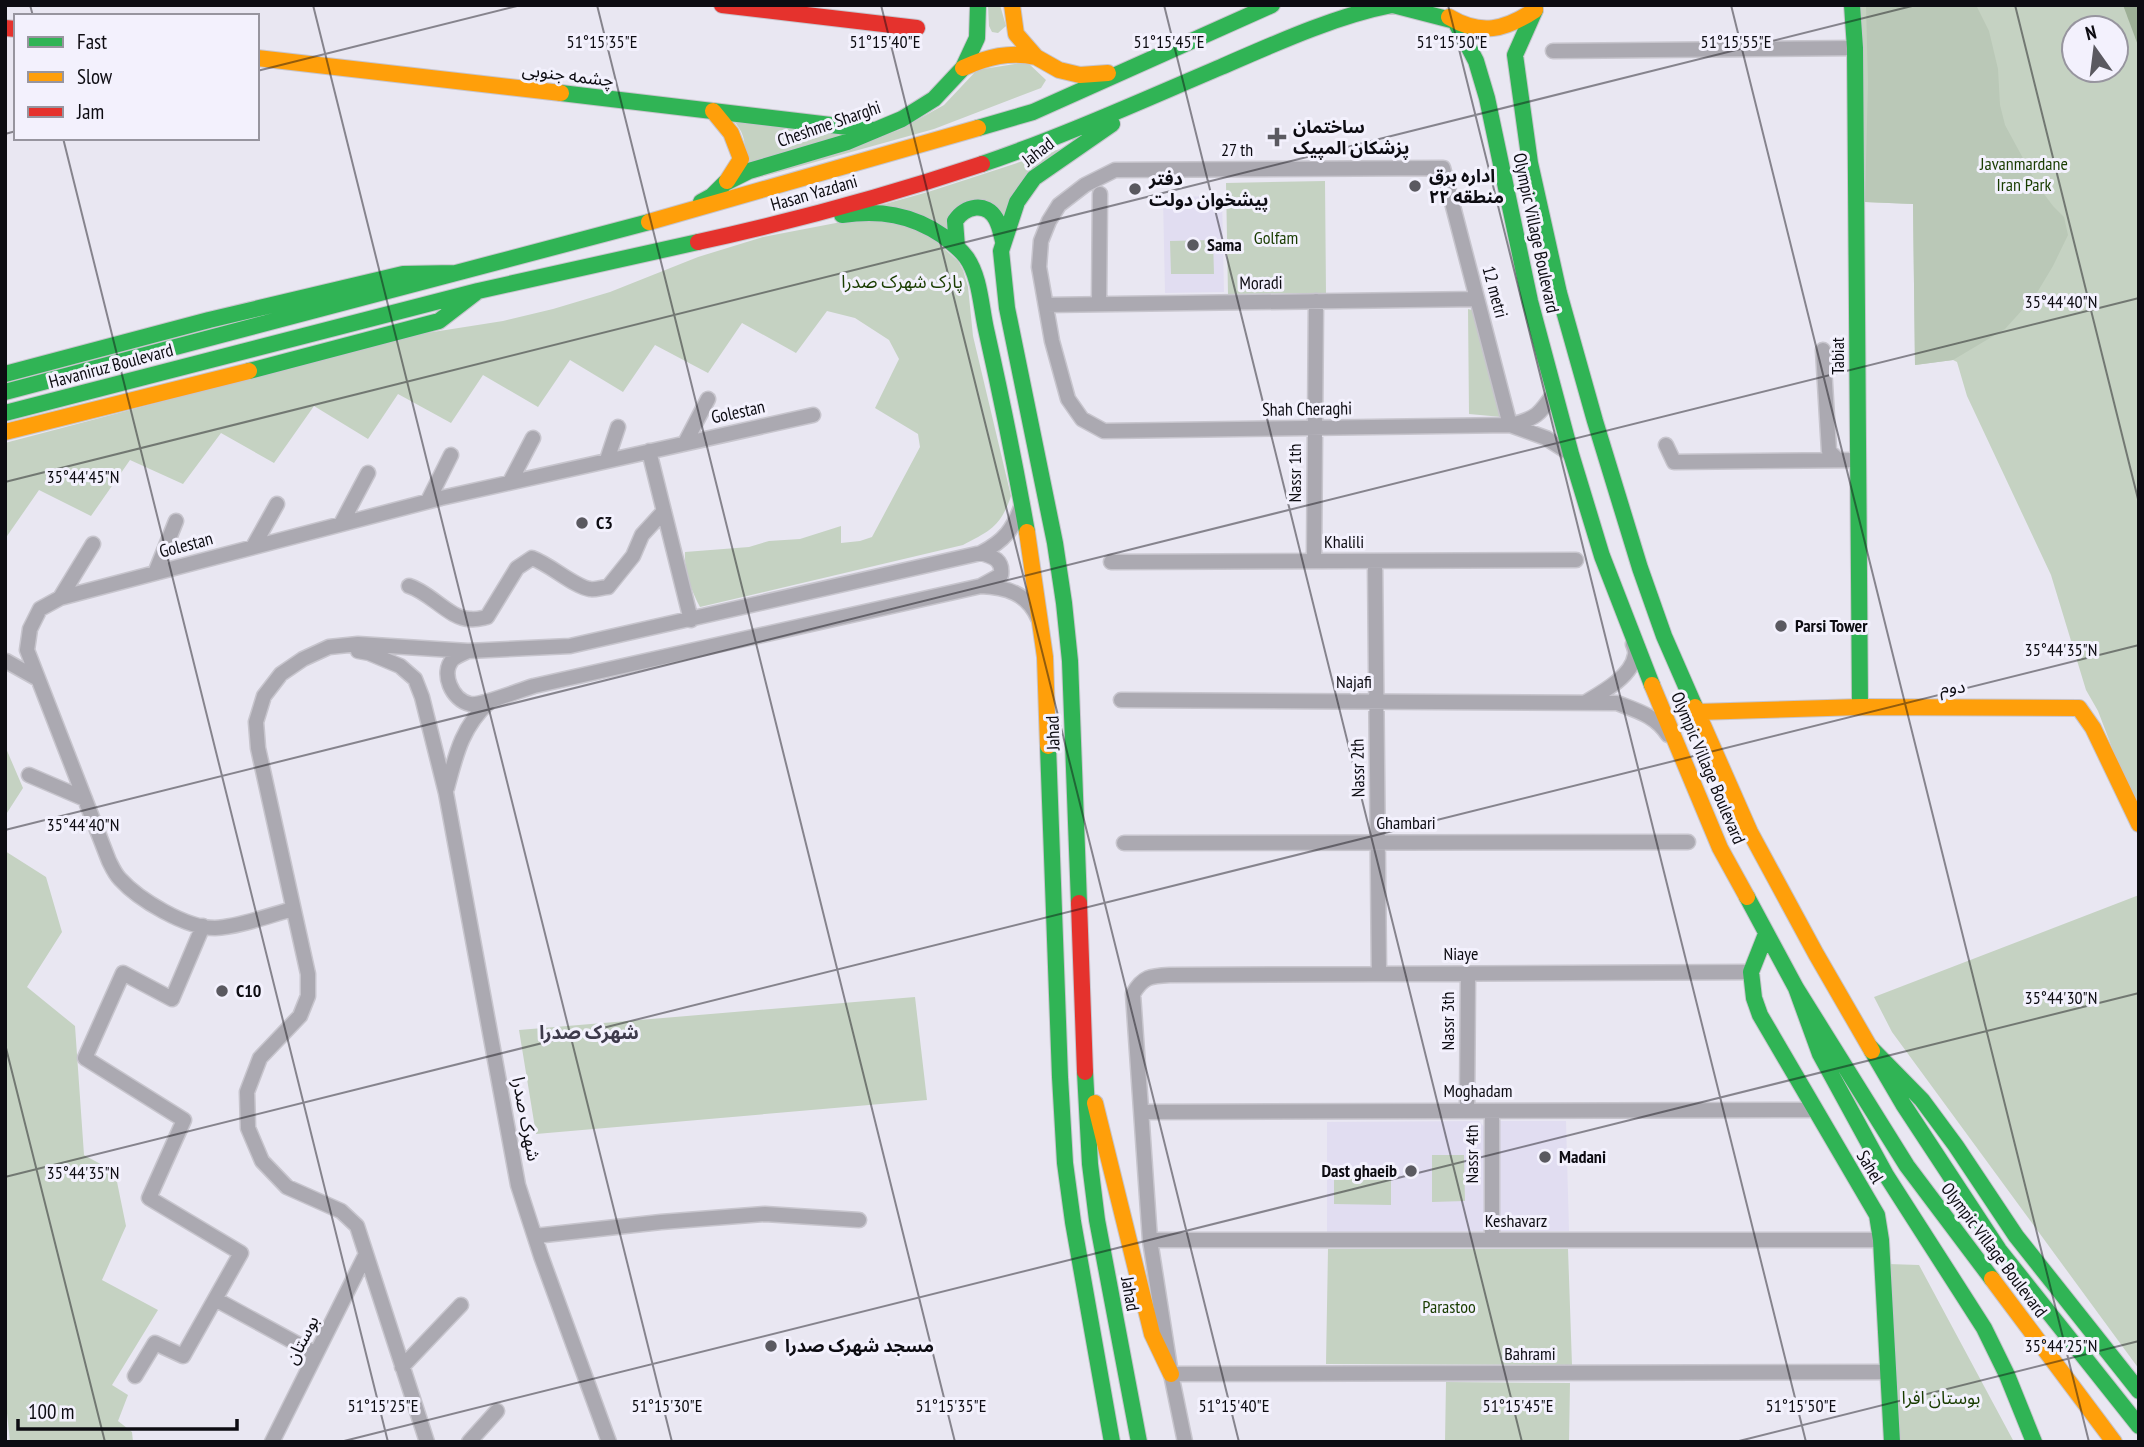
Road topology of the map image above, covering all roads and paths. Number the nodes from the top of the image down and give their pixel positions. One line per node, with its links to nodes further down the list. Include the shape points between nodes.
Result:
1 (722, 5): 10 (main road)
2 (978, 5): 12 (main road, Cheshme Sharghi)
3 (1012, 5): 11 (main road)
4 (1272, 5): 18 (main road, Hasan Yazdani)
5 (1393, 5): 9 (main road, Hasan Yazdani); 19 (main road, Hasan Yazdani, via 1366,10 1259,50)
6 (1436, 5): 9 (main road)
7 (1852, 5): 13 (main road, Tabiat)
8 (1537, 8): 9 (main road, Hasan Yazdani, via 1497,29); 88 (main road, Olympic Village Boulevard, via 1515,55 1530,163 1559,293 1640,568)
9 (1455, 22): 40 (main road, Olympic Village Boulevard, via 1476,61 1487,98)
10 (917, 28)
11 (1016, 34): 12 (main road, via 994,49 982,46); 15 (main road)
12 (978, 38): 17 (main road, Cheshme Sharghi)
13 (1855, 48): 14 (street); 56 (main road, Tabiat)
14 (1553, 51)
15 (1037, 57): 17 (main road, via 1004,54); 18 (main road, via 1080,75)
16 (259, 58): 20 (main road, چشمه جنوبی)
17 (963, 68): 21 (main road, Cheshme Sharghi, via 934,99)
18 (1119, 73): 25 (main road, Hasan Yazdani, via 1032,112)
19 (1154, 97): 26 (main road, Hasan Yazdani, via 937,179); 27 (main road, Jahad, via 1034,177 1017,202)
20 (713, 111): 21 (main road, چشمه جنوبی); 23 (main road, via 729,126 741,159)
21 (873, 130): 23 (main road, Cheshme Sharghi, via 749,170)
22 (1443, 168): 31 (street, 12 metri); 34 (street, 27 th, via 1115,170 1059,205 1049,221 1041,241 1039,267)
23 (726, 183): 25 (main road, Cheshme Sharghi)
24 (1100, 194): 33 (street)
25 (679, 214): 29 (main road, Hasan Yazdani)
26 (755, 230): 28 (main road, Jahad, via 852,213 887,212 929,225); 30 (main road, Hasan Yazdani)
27 (1003, 241): 28 (main road, via 994,216 985,208 970,207 955,221); 105 (main road, Jahad, via 1005,294 1065,603)
28 (957, 247): 60 (main road, Jahad, via 970,264 977,287)
29 (455, 273): 35 (main road, Hasan Yazdani); 38 (main road, via 403,274)
30 (478, 291): 37 (main road, Hasan Yazdani); 47 (main road, via 439,321)
31 (1477, 299): 32 (street, Moradi); 44 (street, 12 metri)
32 (1315, 301): 33 (street, Moradi); 46 (street, Nassr 1th)
33 (1099, 304): 34 (street, Moradi)
34 (1046, 305): 46 (street, Shah Cheraghi, via 1068,399 1082,419 1104,431)
35 (221, 335): 39 (main road, Havaniruz Boulevard)
36 (1823, 350): 55 (street, via 1829,451)
37 (227, 356): 42 (main road, Havaniruz Boulevard)
38 (5, 374)
39 (5, 392)
40 (1554, 393): 44 (street, via 1542,411 1528,421); 53 (main road, Olympic Village Boulevard)
41 (708, 399): 49 (street)
42 (5, 413)
43 (813, 415): 49 (street, Golestan)
44 (1510, 425): 46 (street, Shah Cheraghi); 53 (street, via 1546,438)
45 (618, 426): 54 (street)
46 (1315, 428): 69 (street, Nassr 1th)
47 (5, 432)
48 (533, 438): 58 (street)
49 (684, 443): 51 (street, Golestan)
50 (1666, 445): 55 (street, via 1674,462)
51 (649, 452): 54 (street, Golestan); 62 (street)
52 (451, 454): 59 (street)
53 (1571, 454): 78 (main road, Olympic Village Boulevard)
54 (607, 460): 58 (street, Golestan)
55 (1838, 460): 56 (street)
56 (1858, 460): 87 (main road, Tabiat)
57 (368, 473): 64 (street)
58 (509, 482): 59 (street, Golestan)
59 (428, 501): 64 (street, Golestan)
60 (1021, 504): 67 (street, via 1009,533); 77 (main road, Jahad)
61 (277, 505): 66 (street)
62 (664, 511): 73 (street, via 608,587 590,589 532,558 517,568 487,617 468,620); 76 (street)
63 (176, 521): 72 (street)
64 (341, 524): 66 (street, Golestan)
65 (93, 544): 75 (street)
66 (253, 547): 72 (street, Golestan)
67 (981, 553): 74 (street, via 1002,567 1001,575); 76 (street)
68 (1576, 560): 70 (street, Khalili)
69 (1314, 561): 70 (street, Khalili); 71 (street, Khalili)
70 (1375, 561): 85 (street, Nassr 2th)
71 (1111, 562)
72 (155, 573): 75 (street, Golestan)
73 (410, 586)
74 (981, 586): 77 (street, via 1018,594 1034,609); 84 (street, via 534,686)
75 (60, 598): 82 (street, Golestan, via 40,609 30,629 27,650)
76 (691, 620): 80 (street, via 570,646)
77 (1041, 626): 130 (main road, Jahad, via 1065,1163)
78 (1633, 639): 86 (street, via 1635,656 1624,675); 89 (main road, Olympic Village Boulevard)
79 (329, 647): 80 (street, via 358,644); 91 (street, شهرک صدرا, via 384,658 415,679); 97 (street, via 281,674 264,696 256,722)
80 (468, 651): 84 (street, via 453,659 447,671 449,685 457,697 471,704)
81 (6, 661): 82 (street)
82 (38, 679): 92 (street, Golestan)
83 (1122, 700): 85 (street, Najafi)
84 (490, 701): 91 (street, via 465,732)
85 (1376, 701): 86 (street, Najafi); 96 (street, Nassr 2th)
86 (1586, 702): 89 (street, Najafi, via 1617,704 1646,713)
87 (1860, 707): 88 (main road, دوم); 93 (main road, دوم, via 2079,708)
88 (1697, 712): 104 (main road, Olympic Village Boulevard, via 1750,832)
89 (1677, 748): 99 (main road, Olympic Village Boulevard, via 1720,848)
90 (29, 775): 92 (street)
91 (446, 793): 111 (street, شهرک صدرا, via 518,1185)
92 (85, 799): 98 (street, Golestan, via 118,877 165,912)
93 (2139, 824)
94 (1688, 842): 96 (street, Ghambari)
95 (1124, 843): 96 (street, Ghambari)
96 (1378, 843): 101 (street, Nassr 2th)
97 (293, 909): 98 (street, Golestan, via 232,925); 115 (street, via 309,996 300,1016 260,1058 247,1092 248,1128 262,1161 288,1187 341,1211 357,1226)
98 (203, 926): 116 (street, via 172,999 123,973 85,1058 184,1120 149,1198 241,1253)
99 (1766, 934): 100 (main road); 103 (main road, Olympic Village Boulevard)
100 (1751, 972): 102 (street, Niaye); 106 (main road, Sahel, via 1760,1016)
101 (1379, 974): 102 (street, Niaye); 109 (street, Niaye, via 1171,975 1139,982 1133,994)
102 (1468, 974): 107 (street, Nassr 3th)
103 (1796, 988): 134 (main road, via 1820,1054 1886,1175 1984,1328); 135 (main road, Olympic Village Boulevard, via 1908,1166)
104 (1870, 1047): 123 (main road, via 1922,1100 2016,1236); 125 (main road, Olympic Village Boulevard, via 1999,1250)
105 (1084, 1056): 121 (main road, via 1152,1334); 131 (main road, Jahad, via 1097,1220)
106 (1814, 1110): 108 (street, Moghadam); 114 (main road, Sahel, via 1877,1215)
107 (1467, 1111): 108 (street, Moghadam); 109 (street, Moghadam)
108 (1492, 1111): 113 (street, Nassr 4th)
109 (1142, 1112): 112 (street)
110 (859, 1220): 111 (street, via 765,1214)
111 (534, 1236): 129 (street, شهرک صدرا)
112 (1150, 1240): 113 (street, Keshavarz); 121 (street)
113 (1492, 1240): 114 (street, Keshavarz)
114 (1881, 1240): 120 (main road, Sahel)
115 (365, 1256): 118 (street, بوستان); 119 (street)
116 (215, 1299): 118 (street); 122 (street, via 183,1356 155,1343)
117 (461, 1305): 119 (street)
118 (316, 1354): 126 (street, بوستان)
119 (402, 1367): 127 (street)
120 (1888, 1372): 121 (street, Bahrami); 133 (main road, Sahel)
121 (1171, 1374): 132 (street)
122 (135, 1376)
123 (2139, 1391)
124 (497, 1411): 128 (street)
125 (2139, 1426)
126 (272, 1442)
127 (427, 1442)
128 (469, 1442)
129 (609, 1442)
130 (1112, 1442)
131 (1139, 1442)
132 (1185, 1442)
133 (1892, 1442)
134 (2034, 1442)
135 (2114, 1442)

